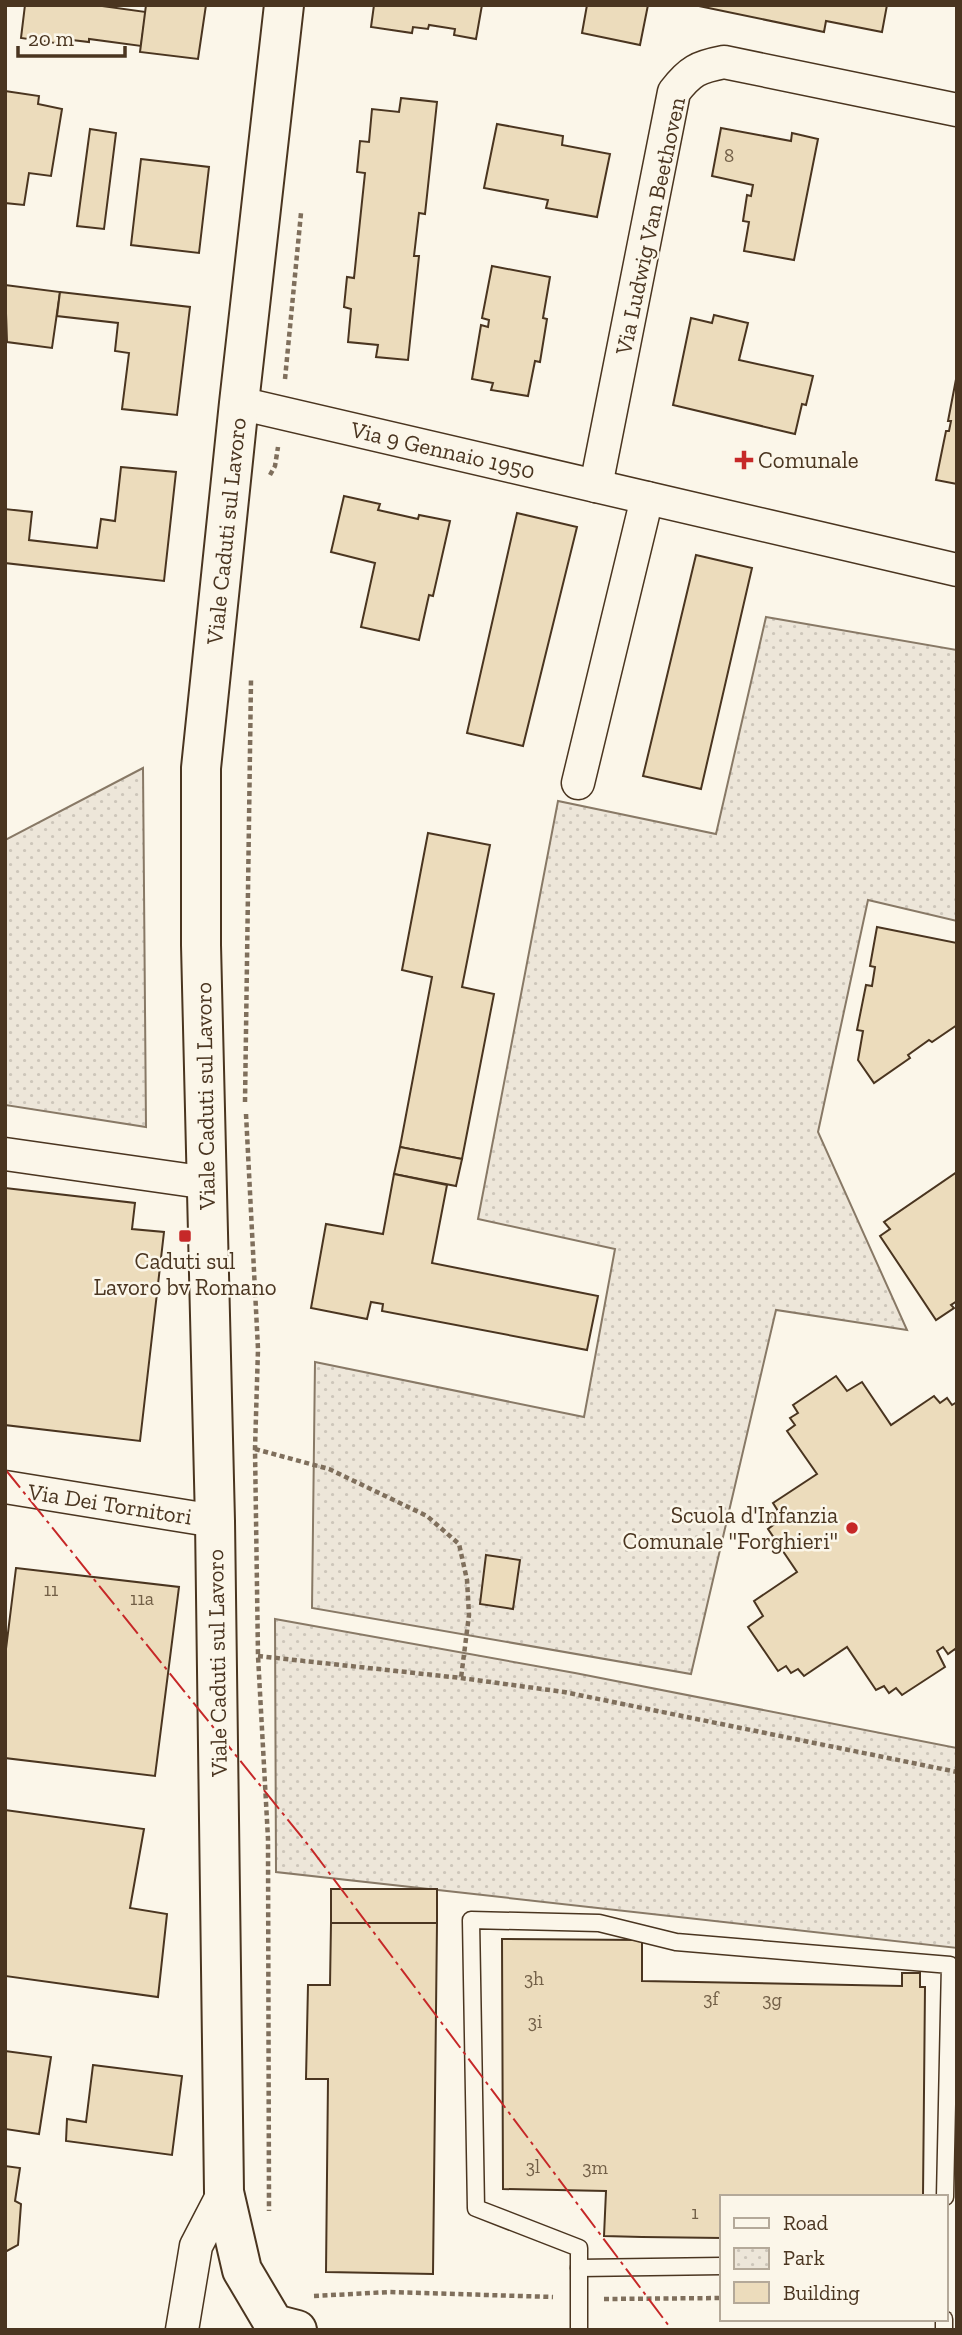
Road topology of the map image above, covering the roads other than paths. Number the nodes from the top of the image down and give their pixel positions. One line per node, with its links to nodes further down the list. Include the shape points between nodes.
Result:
1 (284, 5): 3 (street, Viale Caduti sul Lavoro)
2 (957, 110): 4 (street, Via Ludwig Van Beethoven, via 724,62 702,66 687,75 674,92)
3 (239, 403): 4 (street, Via 9 Gennaio 1950); 9 (street, Viale Caduti sul Lavoro, via 201,768)
4 (596, 486): 5 (street, Via 9 Gennaio 1950)
5 (647, 498): 6 (street, Via 9 Gennaio 1950); 7 (street)
6 (957, 570)
7 (578, 783)
8 (5, 1154): 9 (street)
9 (208, 1183): 11 (street, Viale Caduti sul Lavoro)
10 (5, 1487): 11 (street, Via Dei Tornitori)
11 (215, 1521): 12 (street, Viale Caduti sul Lavoro)
12 (224, 2192): 16 (street, Viale Caduti sul Lavoro, via 242,2270); 17 (street, Viale Caduti sul Lavoro, via 196,2246)
13 (945, 2195): 15 (lane, via 950,1965 676,1942 599,1923 471,1920 476,2208 579,2248)
14 (720, 2266): 15 (lane)
15 (579, 2268): 18 (lane)
16 (281, 2328)
17 (182, 2330)
18 (579, 2330)

